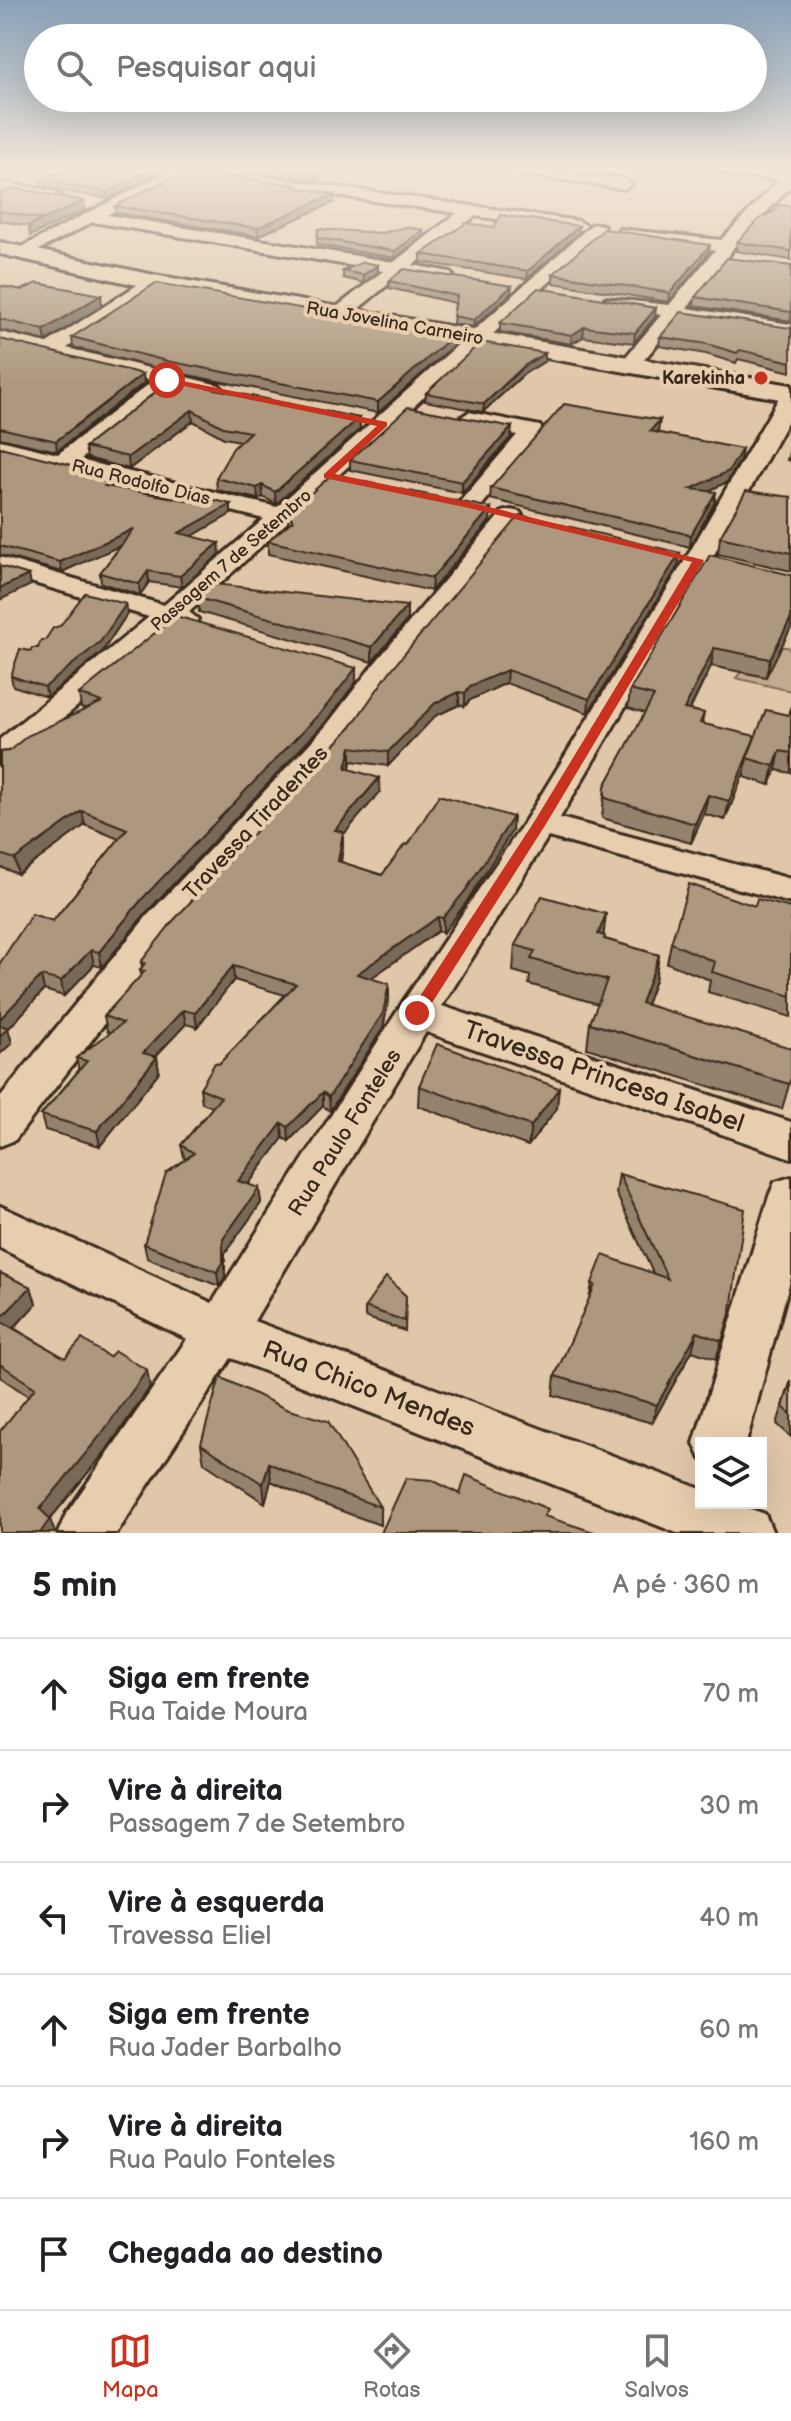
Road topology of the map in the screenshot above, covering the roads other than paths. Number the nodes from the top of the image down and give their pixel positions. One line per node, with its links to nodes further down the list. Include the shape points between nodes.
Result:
1 (256, 241): 8 (street)
2 (435, 241): 8 (street)
3 (573, 241): 12 (street, Passagem 7 de Setembro)
4 (666, 241): 7 (street)
5 (738, 241): 7 (street)
6 (10, 250): 10 (street, Rua Jovelina Carneiro)
7 (727, 254): 15 (street)
8 (400, 269): 9 (street); 16 (street)
9 (459, 278)
10 (154, 282): 16 (street, Rua Jovelina Carneiro); 20 (street)
11 (503, 285): 12 (street)
12 (533, 290): 13 (street); 18 (street, Passagem 7 de Setembro)
13 (562, 294)
14 (590, 298): 15 (street)
15 (676, 311): 17 (street); 21 (street)
16 (341, 313): 18 (street, Rua Jovelina Carneiro)
17 (791, 330)
18 (481, 337): 21 (street, Rua Jovelina Carneiro); 25 (street, Passagem 7 de Setembro)
19 (0, 338): 20 (street)
20 (50, 350): 22 (street)
21 (631, 363): 24 (street, Rua Jovelina Carneiro)
22 (167, 380): 23 (street); 29 (street)
23 (229, 393)
24 (791, 394): 40 (street, Rua Paulo Fonteles)
25 (405, 407): 27 (street, Passagem 7 de Setembro); 33 (street, via 532,431)
26 (353, 418): 27 (street)
27 (384, 424): 30 (street, Passagem 7 de Setembro)
28 (0, 447): 29 (street, Rua Rodolfo Dias)
29 (61, 463): 34 (street, Rua Rodolfo Dias)
30 (328, 476): 31 (street); 34 (street, Passagem 7 de Setembro)
31 (356, 482)
32 (441, 499): 33 (street)
33 (469, 505): 43 (street, Travessa Tiradentes, via 527,520 364,672 337,733 160,925)
34 (282, 516): 36 (street, Passagem 7 de Setembro)
35 (0, 565): 36 (street)
36 (169, 615): 37 (street); 38 (street, Passagem 7 de Setembro)
37 (214, 628)
38 (14, 726): 39 (street, Passagem 7 de Setembro)
39 (0, 755)
40 (540, 824): 41 (street); 42 (street, Rua Paulo Fonteles)
41 (791, 891)
42 (417, 1013): 44 (street, Travessa Princesa Isabel); 47 (street, Rua Paulo Fonteles)
43 (0, 1128)
44 (791, 1140)
45 (791, 1196): 48 (street)
46 (0, 1226): 47 (street, Rua Chico Mendes)
47 (221, 1331): 49 (street, Rua Chico Mendes); 50 (street, Rua Paulo Fonteles)
48 (722, 1437)
49 (710, 1521)
50 (85, 1533)

